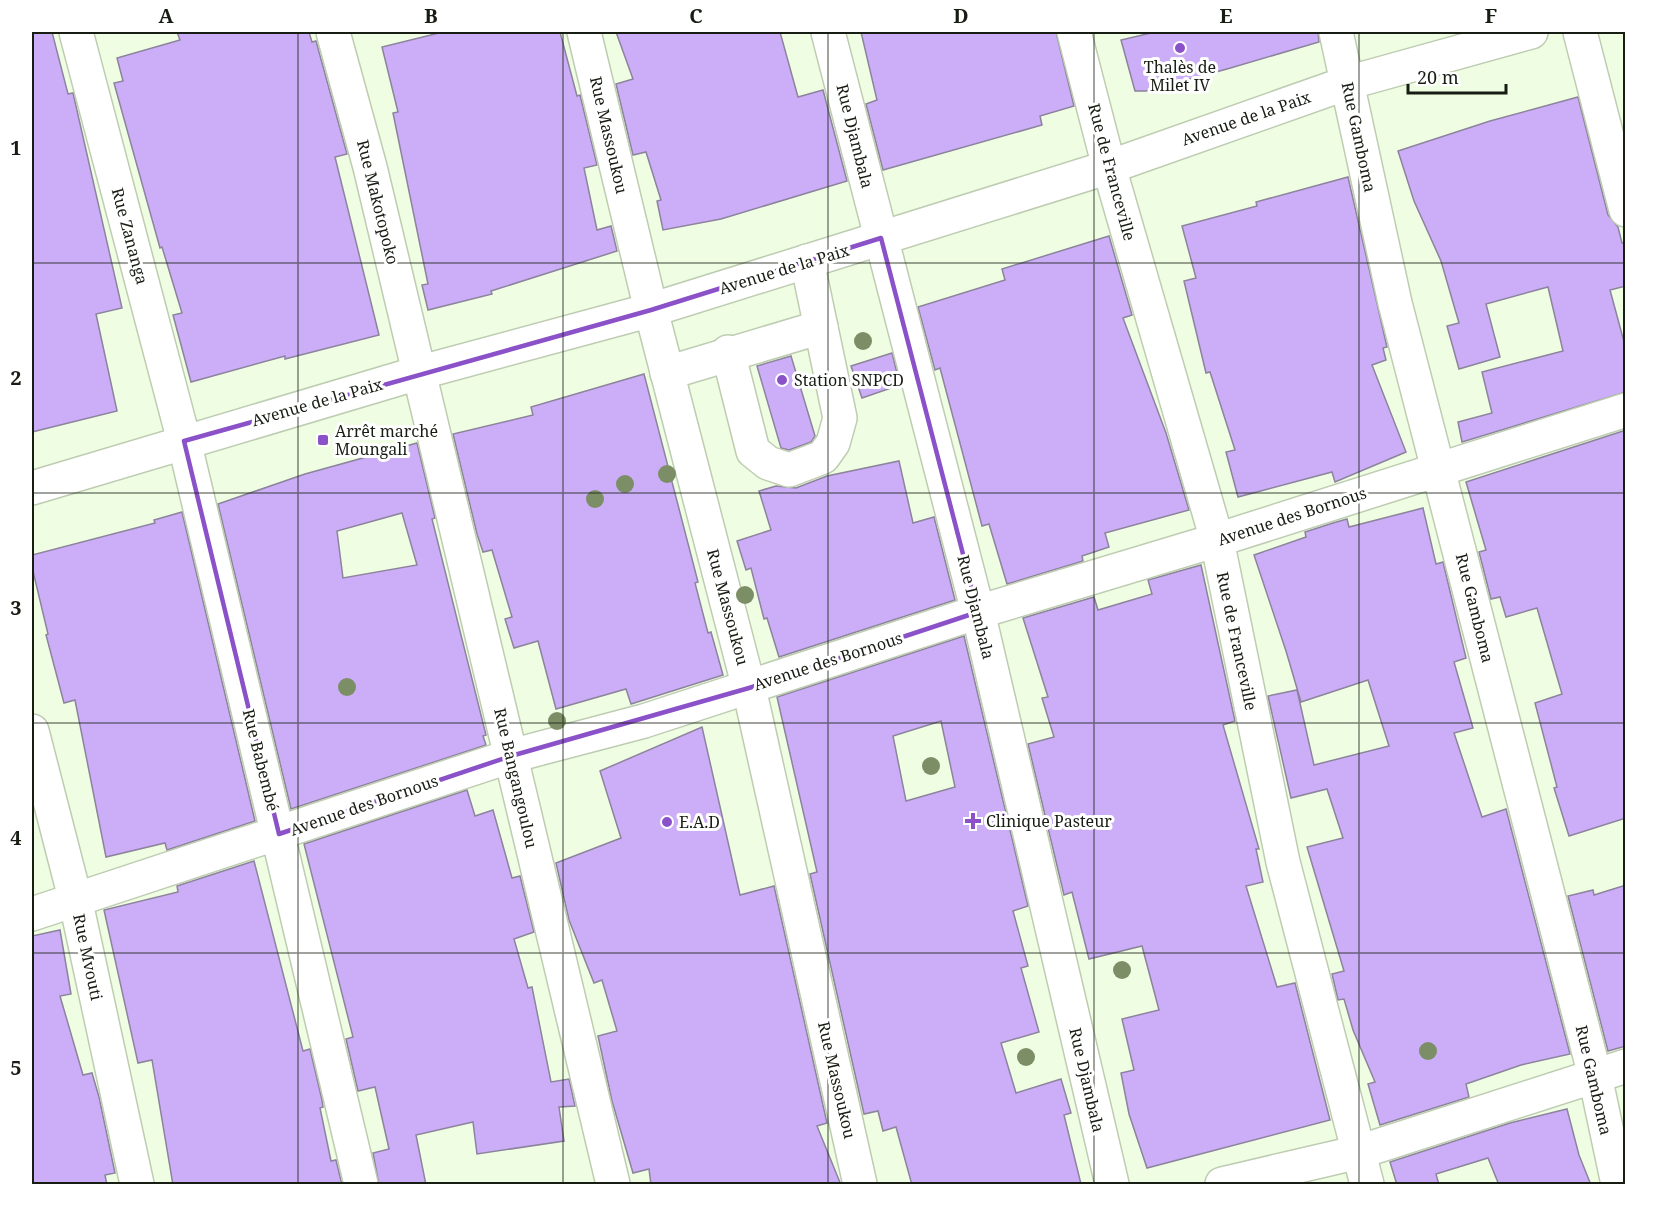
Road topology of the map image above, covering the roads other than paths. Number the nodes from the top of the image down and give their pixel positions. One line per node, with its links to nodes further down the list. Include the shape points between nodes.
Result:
1 (76, 32): 20 (street, Rue Zananga)
2 (333, 32): 17 (street, Rue Makotopoko, via 370,167)
3 (584, 32): 14 (street, Rue Massoukou)
4 (828, 32): 12 (street, Rue Djambala)
5 (1074, 32): 10 (street, Rue de Franceville)
6 (1336, 32): 9 (street, Rue Gamboma)
7 (1531, 32): 9 (street, Avenue de la Paix)
8 (1580, 32): 11 (street)
9 (1347, 83): 10 (street, Avenue de la Paix); 21 (street, Rue Gamboma, via 1395,303)
10 (1109, 167): 12 (street, Avenue de la Paix); 23 (street, Rue de Franceville)
11 (1626, 210)
12 (881, 238): 13 (street, Avenue de la Paix); 24 (street, Rue Djambala)
13 (807, 261): 14 (street, Avenue de la Paix); 15 (street)
14 (651, 310): 17 (street, Avenue de la Paix); 18 (street, Rue Massoukou)
15 (821, 327): 16 (street); 16 (street, via 840,418 833,443 823,457 789,470 768,463 753,451)
16 (728, 352): 18 (street)
17 (418, 373): 20 (street, Avenue de la Paix); 27 (street, Rue Bangangoulou)
18 (666, 373): 25 (street, Rue Massoukou)
19 (1626, 410): 21 (street, Avenue des Bornous)
20 (184, 441): 22 (street, Avenue de la Paix); 28 (street, Rue Babembé)
21 (1440, 469): 23 (street, Avenue des Bornous); 32 (street, Rue Gamboma)
22 (32, 488)
23 (1217, 540): 24 (street, Avenue des Bornous); 33 (street, Rue de Franceville, via 1283,862)
24 (978, 612): 25 (street, Avenue des Bornous); 38 (street, Rue Djambala)
25 (749, 688): 27 (street, Avenue des Bornous, via 644,722); 37 (street, Rue Massoukou)
26 (32, 731): 29 (street, Rue Mvouti)
27 (511, 756): 28 (street, Avenue des Bornous); 36 (street, Rue Bangangoulou)
28 (279, 834): 29 (street, Avenue des Bornous); 35 (street, Rue Babembé)
29 (75, 898): 30 (street, Avenue des Bornous); 34 (street, Rue Mvouti)
30 (32, 914)
31 (1626, 1066): 32 (street)
32 (1595, 1076): 33 (street); 41 (street, Rue Gamboma)
33 (1359, 1152): 39 (street); 40 (street, Rue de Franceville)
34 (137, 1185)
35 (361, 1185)
36 (613, 1185)
37 (860, 1185)
38 (1112, 1185)
39 (1222, 1185)
40 (1367, 1185)
41 (1618, 1185)

